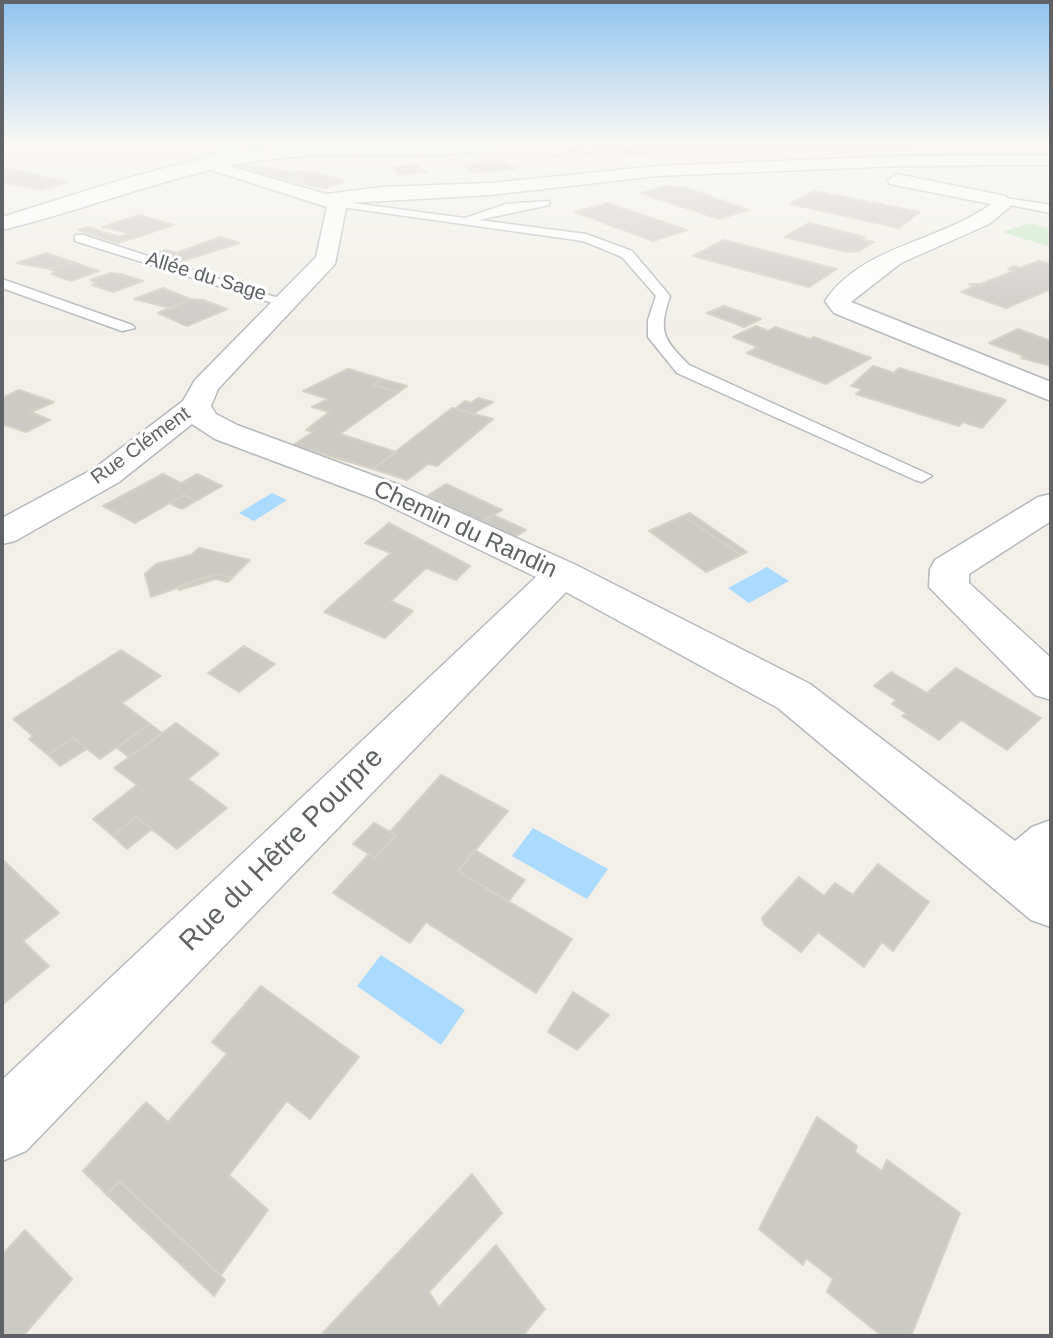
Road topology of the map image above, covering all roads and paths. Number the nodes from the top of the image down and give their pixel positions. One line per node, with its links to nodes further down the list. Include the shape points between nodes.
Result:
1 (64, 205): 9 (street)
2 (334, 205): 12 (street, via 327,259)
3 (357, 205): 8 (lane)
4 (526, 205): 8 (lane)
5 (1001, 205): 14 (street, via 988,217 912,248 866,275 837,301 843,308)
6 (1030, 205): 7 (lane)
7 (1051, 209)
8 (466, 222): 16 (lane, via 586,238 627,254 663,296 653,332 658,346 683,369)
9 (2, 224)
10 (79, 238): 12 (lane, Allée du Sage)
11 (2, 283): 13 (lane)
12 (287, 303): 15 (street, via 205,386)
13 (127, 328)
14 (1051, 392)
15 (196, 406): 18 (street, Rue Clément, via 107,475); 19 (street, Chemin du Randin, via 205,420 226,432 387,492)
16 (922, 476)
17 (1051, 505): 20 (street, via 949,569 949,587)
18 (2, 533)
19 (562, 574): 21 (street, Chemin du Randin, via 794,696); 22 (street, Rue du Hêtre Pourpre)
20 (1051, 684)
21 (1039, 873)
22 (2, 1127)

